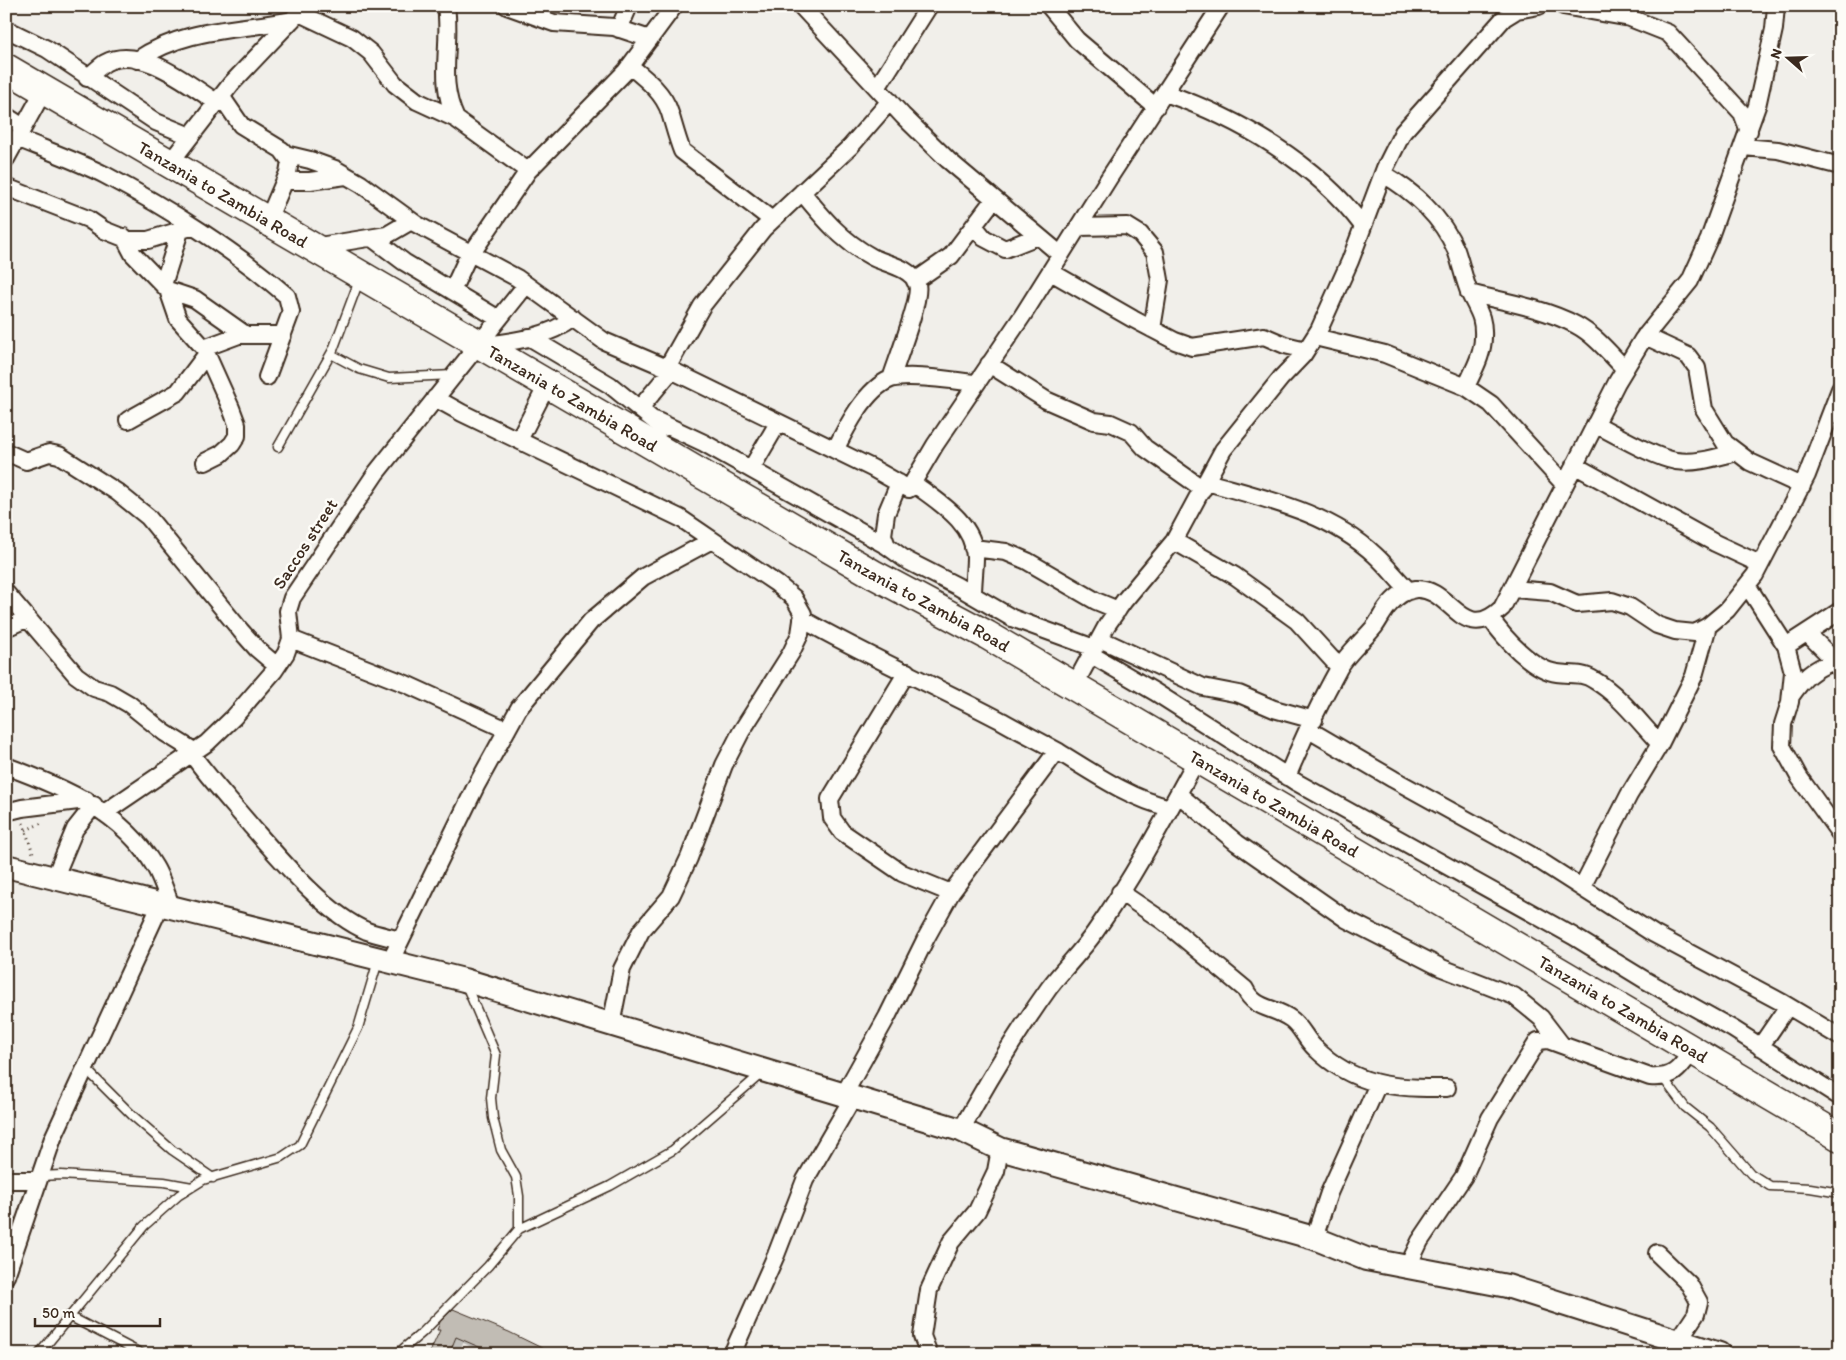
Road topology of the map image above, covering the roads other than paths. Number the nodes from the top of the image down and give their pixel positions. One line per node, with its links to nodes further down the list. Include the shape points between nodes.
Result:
1 (446, 6): 27 (street, via 448,38 444,76)
2 (507, 6): 14 (street, via 554,23)
3 (629, 6): 14 (street)
4 (674, 6): 15 (street)
5 (801, 6): 20 (street)
6 (929, 6): 20 (street)
7 (1049, 6): 25 (street, via 1077,40)
8 (1221, 6): 22 (street)
9 (1539, 6): 37 (street, via 1517,10 1504,18 1403,132)
10 (1563, 6): 28 (street, via 1630,18 1668,33 1742,113)
11 (1776, 6): 28 (street, via 1766,72)
12 (299, 13): 16 (street, via 264,26 206,31 155,48); 23 (street); 27 (street, via 352,38 372,53 395,84 417,101)
13 (6, 29): 19 (street, via 47,49)
14 (619, 29): 15 (street)
15 (650, 39): 17 (street)
16 (137, 60): 19 (street, via 117,59 104,64); 23 (street, via 164,69)
17 (630, 66): 36 (street); 43 (street, via 660,95 670,112 682,151)
18 (6, 68): 21 (highway, Tanzania to Zambia Road)
19 (87, 78): 30 (street, via 156,122)
20 (877, 88): 24 (street)
21 (44, 90): 29 (street); 34 (highway, Tanzania to Zambia Road)
22 (1165, 93): 25 (street); 46 (street, via 1239,124 1311,172 1347,204)
23 (218, 99): 30 (street); 32 (street, via 241,125)
24 (890, 101): 41 (street, via 850,147); 42 (street, via 948,160)
25 (1156, 107): 48 (street)
26 (6, 116): 29 (street)
27 (456, 119): 36 (street)
28 (1749, 131): 31 (street)
29 (20, 132): 33 (street); 49 (street, via 104,175)
30 (190, 136): 34 (street)
31 (1743, 147): 35 (street, via 1778,150); 68 (street, via 1690,281)
32 (285, 154): 38 (street, via 310,160); 39 (street, via 290,161)
33 (6, 159)
34 (169, 164): 45 (highway, Tanzania to Zambia Road)
35 (1840, 166)
36 (528, 171): 54 (street)
37 (1383, 174): 46 (street); 62 (street, via 1412,194 1436,217 1455,249)
38 (346, 176): 39 (street, via 310,182); 44 (street)
39 (285, 181): 45 (street)
40 (6, 187): 51 (street, via 88,219)
41 (802, 192): 43 (street); 58 (street, via 830,227 852,246 900,268)
42 (994, 199): 47 (street); 50 (street)
43 (772, 220): 75 (street, via 702,306)
44 (411, 221): 52 (street, via 387,235); 54 (street)
45 (267, 222): 53 (highway, Tanzania to Zambia Road)
46 (1363, 226): 70 (street)
47 (975, 227): 50 (street, via 984,238 1005,249); 58 (street, via 951,256)
48 (1079, 227): 55 (street); 65 (street, via 1127,226 1140,234 1155,252 1160,280)
49 (186, 229): 51 (street, via 148,240); 60 (street); 67 (street, via 287,296 290,312)
50 (1038, 236): 55 (street)
51 (124, 238): 60 (street, via 134,254)
52 (372, 238): 53 (street); 61 (street, via 404,262)
53 (310, 247): 57 (highway, Tanzania to Zambia Road)
54 (471, 253): 59 (street); 61 (street)
55 (1061, 255): 56 (street)
56 (1050, 272): 65 (street); 74 (street)
57 (361, 276): 71 (highway, Tanzania to Zambia Road); 73 (lane)
58 (915, 281): 79 (street, via 918,286 914,306)
59 (526, 285): 63 (street); 64 (street, Saccos street)
60 (166, 288): 66 (street, via 195,299); 72 (street, via 178,319)
61 (452, 290): 64 (street)
62 (1470, 293): 76 (street, via 1549,314 1577,326 1602,345); 82 (street, via 1483,318 1483,339 1479,358)
63 (573, 318): 69 (street); 75 (street, via 604,341)
64 (499, 320): 71 (street, Saccos street)
65 (1152, 329): 70 (street, via 1192,346 1264,336 1284,346)
66 (246, 335): 67 (street); 72 (street, via 221,341)
67 (283, 335): 78 (street)
68 (1645, 336): 76 (street); 96 (street, via 1688,356 1697,368 1704,409 1725,443)
69 (529, 337): 71 (street, via 511,343); 85 (street, via 610,385)
70 (1311, 343): 82 (street, via 1385,354); 103 (street, via 1243,423)
71 (480, 345): 77 (street, Saccos street); 81 (highway, Tanzania to Zambia Road)
72 (205, 352): 87 (street, via 178,392); 97 (street, via 231,408 237,424 237,436 221,454)
73 (331, 354): 77 (lane, via 389,378); 93 (lane)
74 (989, 364): 80 (street); 103 (street, via 1046,400 1094,421 1111,423 1130,432 1145,448)
75 (669, 369): 85 (street); 89 (street)
76 (1625, 369): 90 (street)
77 (454, 375): 84 (street, Saccos street)
78 (268, 377)
79 (890, 379): 80 (street, via 903,377); 94 (street, via 866,400)
80 (976, 383): 101 (street)
81 (547, 385): 92 (street); 98 (highway, Tanzania to Zambia Road)
82 (1466, 387): 102 (street, via 1491,404)
83 (1840, 388): 86 (street)
84 (436, 398): 92 (street); 123 (street, Saccos street, via 376,473 292,598 288,611)
85 (640, 408): 88 (street)
86 (1828, 415): 91 (street); 104 (street)
87 (128, 420)
88 (655, 420): 98 (street, via 670,436); 100 (street)
89 (778, 423): 94 (street); 100 (street)
90 (1595, 424): 96 (street, via 1675,461 1697,461); 99 (street)
91 (1840, 428)
92 (519, 440): 105 (street, via 680,518)
93 (278, 447)
94 (835, 450): 101 (street)
95 (6, 452): 127 (street, via 26,461 49,453 58,455 117,492 148,518 241,631)
96 (1737, 452): 104 (street, via 1750,462)
97 (205, 462)
98 (680, 462): 130 (highway, Tanzania to Zambia Road)
99 (1574, 465): 102 (street); 109 (street)
100 (751, 469): 107 (street)
101 (906, 483): 107 (street, via 886,514 883,535); 108 (street, via 945,507 965,526)
102 (1564, 484): 111 (street)
103 (1205, 485): 106 (street); 112 (street, via 1274,501 1330,524 1374,554)
104 (1802, 486): 109 (street)
105 (712, 540): 118 (street, via 794,598); 133 (street, via 643,577 591,621 520,708)
106 (1174, 541): 115 (street); 128 (street, via 1235,576 1297,621)
107 (887, 546): 114 (street, via 906,560)
108 (973, 548): 114 (street); 115 (street, via 1006,552)
109 (1760, 564): 110 (street)
110 (1747, 585): 120 (street, via 1727,610); 124 (street)
111 (1513, 589): 119 (street); 120 (street, via 1550,592 1577,604 1612,601 1676,631 1695,632)
112 (1409, 591): 119 (street, via 1418,589 1434,594 1466,617 1478,621); 128 (street, via 1390,604)
113 (6, 594): 117 (street)
114 (973, 595): 125 (street, via 1012,618)
115 (1118, 610): 125 (street)
116 (1840, 611): 122 (street)
117 (26, 619): 121 (street); 136 (street, via 76,676 130,704)
118 (802, 619): 129 (street, via 841,642); 154 (street, via 800,634 791,653 724,765 671,896 641,931 622,969)
119 (1491, 619): 134 (street, via 1505,638 1546,671 1582,674 1595,680)
120 (1708, 626): 134 (street, via 1694,676)
121 (6, 628)
122 (1806, 633): 124 (street); 126 (street)
123 (291, 639): 127 (street); 133 (street, via 406,684)
124 (1786, 646): 131 (street, via 1793,672)
125 (1094, 647): 130 (street); 132 (street, via 1203,687 1239,694); 139 (street, via 1155,692)
126 (1837, 665): 131 (street, via 1814,669)
127 (277, 666): 136 (street, via 234,717 207,743)
128 (1339, 667): 132 (street)
129 (907, 672): 135 (street); 148 (street, via 830,799 832,818 842,832 902,873)
130 (1074, 686): 137 (highway, Tanzania to Zambia Road)
131 (1791, 696): 143 (street, via 1783,724 1782,746 1799,777)
132 (1312, 725): 139 (street); 146 (street, via 1393,779)
133 (507, 730): 150 (street)
134 (1660, 744): 146 (street, via 1629,795)
135 (1057, 751): 140 (street, via 1149,803); 148 (street)
136 (192, 752): 141 (street); 150 (street, via 221,794 278,859 309,888 345,918 367,931)
137 (1196, 759): 140 (street); 158 (highway, Tanzania to Zambia Road)
138 (8, 770): 141 (street, via 61,787)
139 (1287, 777): 157 (street, via 1573,936)
140 (1174, 801): 147 (street); 156 (street, via 1346,919 1442,968 1514,996 1541,1018)
141 (95, 806): 142 (street); 145 (street, via 75,828); 149 (street, via 129,832 155,867)
142 (12, 811)
143 (1840, 834)
144 (6, 866): 145 (street)
145 (49, 877): 149 (street)
146 (1582, 887): 153 (street, via 1654,934)
147 (1120, 892): 162 (street, via 1163,922 1245,989 1253,1002 1294,1020 1314,1047 1332,1064); 166 (street, via 1094,933 1017,1034)
148 (951, 894): 164 (street)
149 (166, 908): 151 (street); 159 (street)
150 (400, 940): 151 (street)
151 (384, 960): 152 (street); 170 (lane, via 358,1028 300,1145 282,1157)
152 (464, 980): 154 (street); 174 (lane, via 496,1055 491,1098 493,1118 501,1150 516,1177)
153 (1788, 1006): 155 (street); 157 (street)
154 (611, 1025): 160 (street)
155 (1840, 1037)
156 (1562, 1044): 161 (street, via 1650,1078); 178 (street, via 1538,1041 1532,1049 1490,1118 1464,1176 1420,1241)
157 (1760, 1046): 165 (street)
158 (1693, 1050): 161 (street, via 1675,1073); 167 (highway, Tanzania to Zambia Road)
159 (85, 1068): 169 (street, via 53,1138); 170 (lane, via 172,1150)
160 (764, 1072): 164 (street); 174 (lane, via 673,1150 610,1186)
161 (1664, 1079): 173 (lane, via 1685,1107 1710,1127 1751,1174 1770,1186)
162 (1378, 1084): 163 (street, via 1416,1089); 175 (street, via 1329,1193)
163 (1447, 1088)
164 (847, 1097): 166 (street); 185 (street, via 805,1180)
165 (1840, 1097)
166 (961, 1130): 168 (street)
167 (1840, 1137)
168 (1000, 1149): 175 (street); 180 (street, via 996,1171 977,1211 951,1242 929,1290)
169 (39, 1178): 171 (street); 172 (lane, via 61,1175); 177 (street)
170 (213, 1178): 172 (lane)
171 (6, 1180)
172 (192, 1187): 179 (lane, via 144,1226)
173 (1840, 1193)
174 (519, 1229): 184 (lane, via 488,1266)
175 (1314, 1238): 178 (street, via 1366,1259)
176 (1656, 1254): 181 (street, via 1689,1284 1699,1302 1696,1314)
177 (8, 1267)
178 (1407, 1268): 181 (street, via 1507,1286)
179 (69, 1316): 182 (lane); 183 (lane)
180 (922, 1336): 186 (street); 187 (street)
181 (1678, 1340): 188 (street)
182 (39, 1354)
183 (142, 1354)
184 (397, 1354)
185 (732, 1354)
186 (914, 1354)
187 (929, 1354)
188 (1719, 1354)

